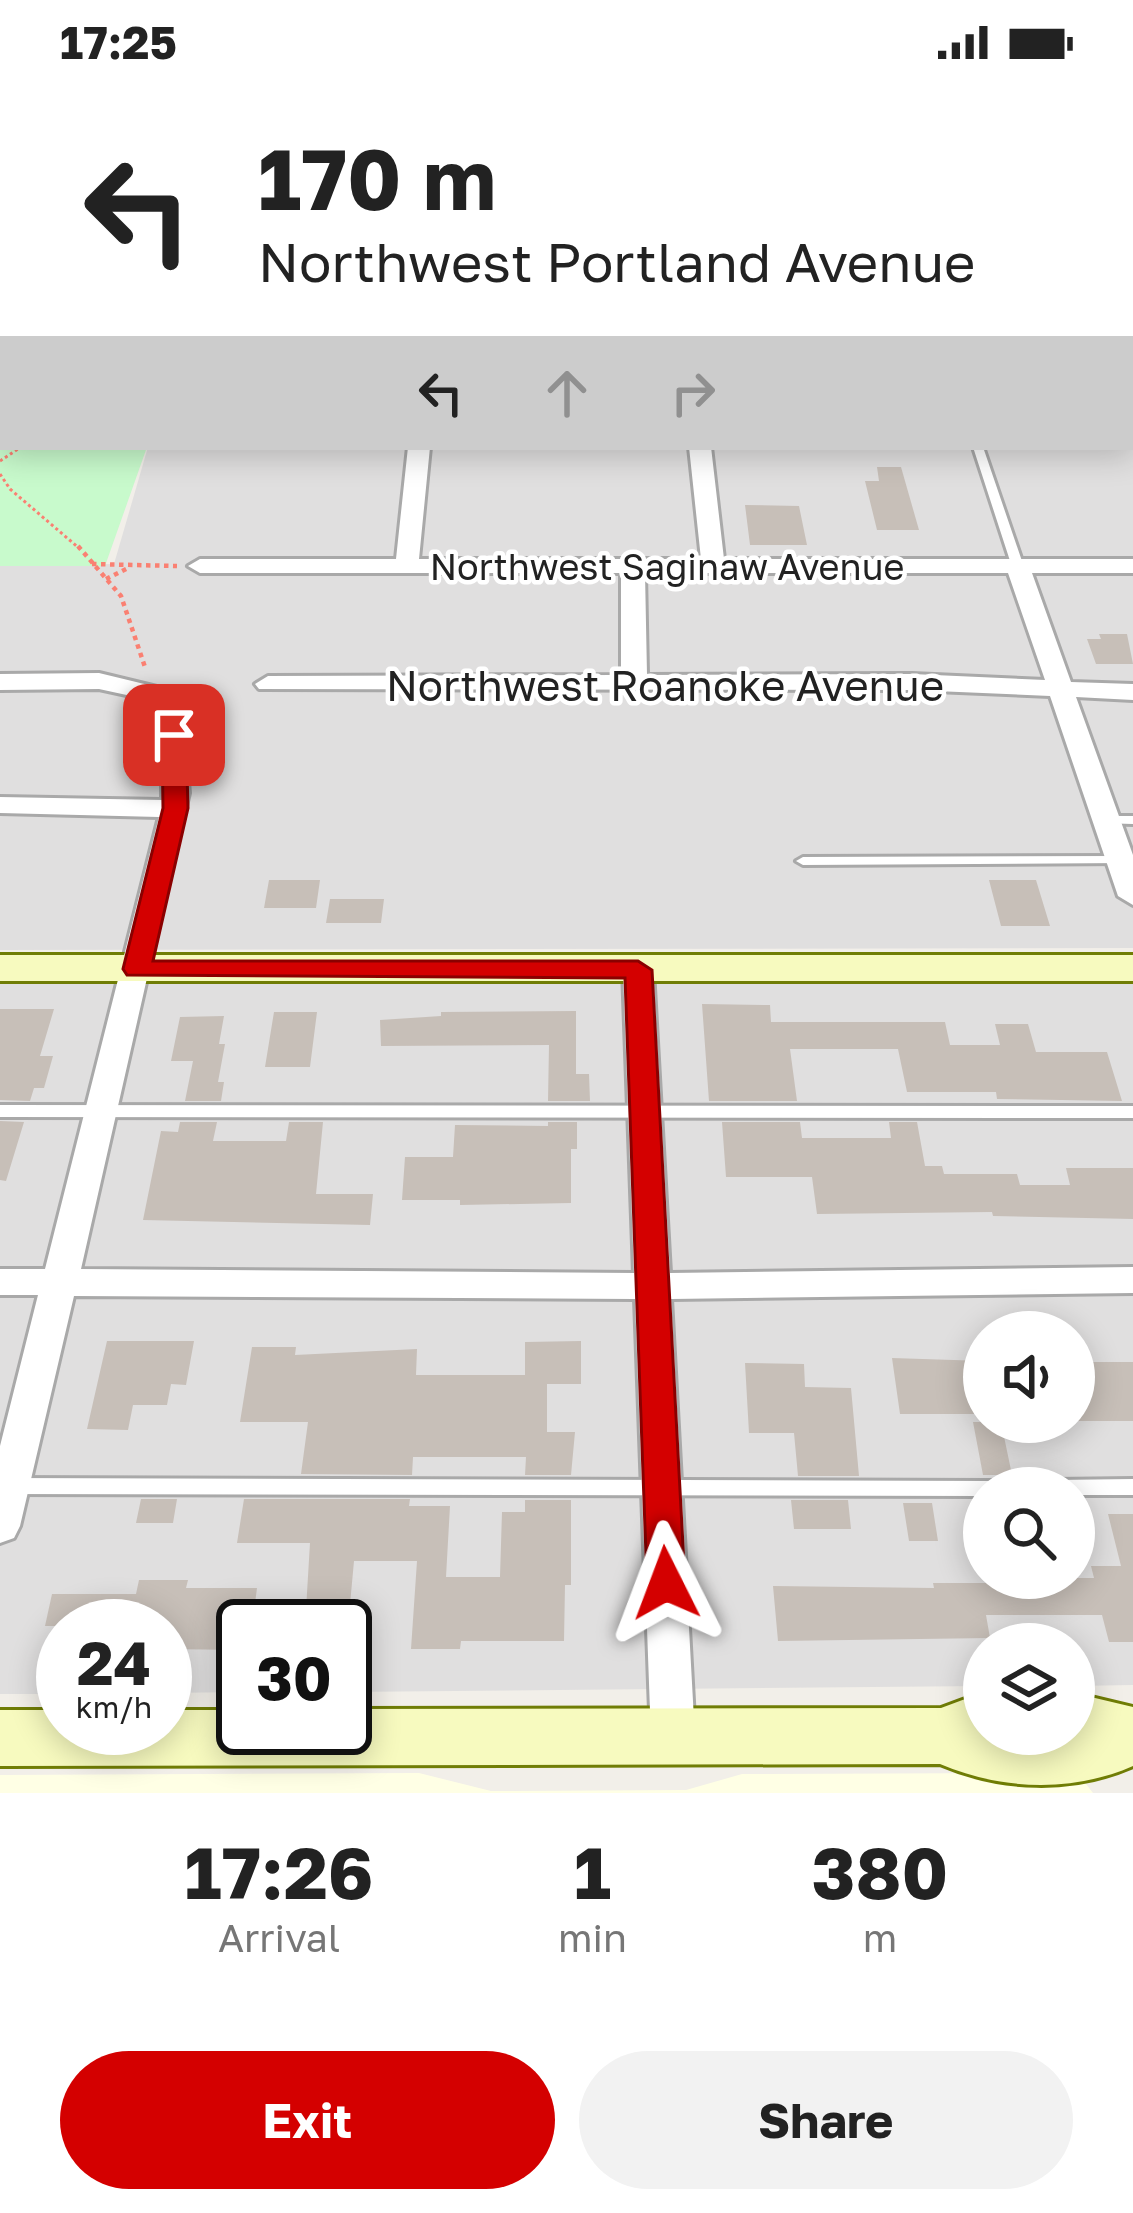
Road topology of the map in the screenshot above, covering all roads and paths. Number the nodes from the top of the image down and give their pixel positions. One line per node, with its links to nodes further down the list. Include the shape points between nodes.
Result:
1 (637, 84): 2 (street)
2 (669, 84)
3 (419, 450): 9 (street)
4 (700, 450): 13 (street)
5 (979, 450): 14 (lane)
6 (0, 474): 7 (path, via 76,542)
7 (89, 564): 8 (path); 15 (path)
8 (136, 565): 10 (path); 15 (path)
9 (407, 565): 10 (street, Northwest Saginaw Avenue); 12 (street, Northwest Saginaw Avenue)
10 (200, 566)
11 (1133, 566): 14 (street, Northwest Saginaw Avenue)
12 (633, 567): 13 (street, Northwest Saginaw Avenue); 17 (street)
13 (713, 567): 14 (street, Northwest Saginaw Avenue)
14 (1018, 567): 19 (street)
15 (106, 580): 21 (path, via 121,596)
16 (0, 682): 21 (street, via 124,684)
17 (634, 682): 18 (street, Northwest Roanoke Avenue); 19 (street, Northwest Roanoke Avenue, via 912,682)
18 (268, 684)
19 (1061, 692): 20 (street, Northwest Roanoke Avenue); 24 (street)
20 (1133, 692)
21 (157, 694): 23 (street, via 178,758)
22 (0, 805): 23 (street)
23 (176, 808): 31 (street)
24 (1105, 820): 25 (lane); 26 (street)
25 (1133, 820)
26 (1120, 860): 27 (lane); 28 (street)
27 (802, 861)
28 (1133, 896)
29 (0, 968): 31 (street)
30 (1133, 968): 32 (street)
31 (137, 969): 32 (street); 35 (street)
32 (638, 970): 34 (street)
33 (0, 1111): 35 (lane)
34 (645, 1111): 35 (lane); 36 (lane); 40 (street)
35 (102, 1112): 38 (street)
36 (1133, 1112)
37 (1133, 1280): 40 (street)
38 (58, 1281): 39 (street); 40 (street); 41 (street)
39 (0, 1282)
40 (653, 1286): 45 (street)
41 (5, 1486): 45 (lane); 46 (street)
42 (1095, 1487): 43 (lane)
43 (1133, 1487)
44 (963, 1488): 45 (lane)
45 (662, 1490): 51 (street)
46 (0, 1526)
47 (1095, 1725): 49 (street)
48 (963, 1728): 51 (street)
49 (1133, 1735): 52 (street)
50 (0, 1738): 51 (street)
51 (673, 1738)
52 (1095, 1754)
53 (989, 1755): 54 (street)
54 (1092, 1755)

